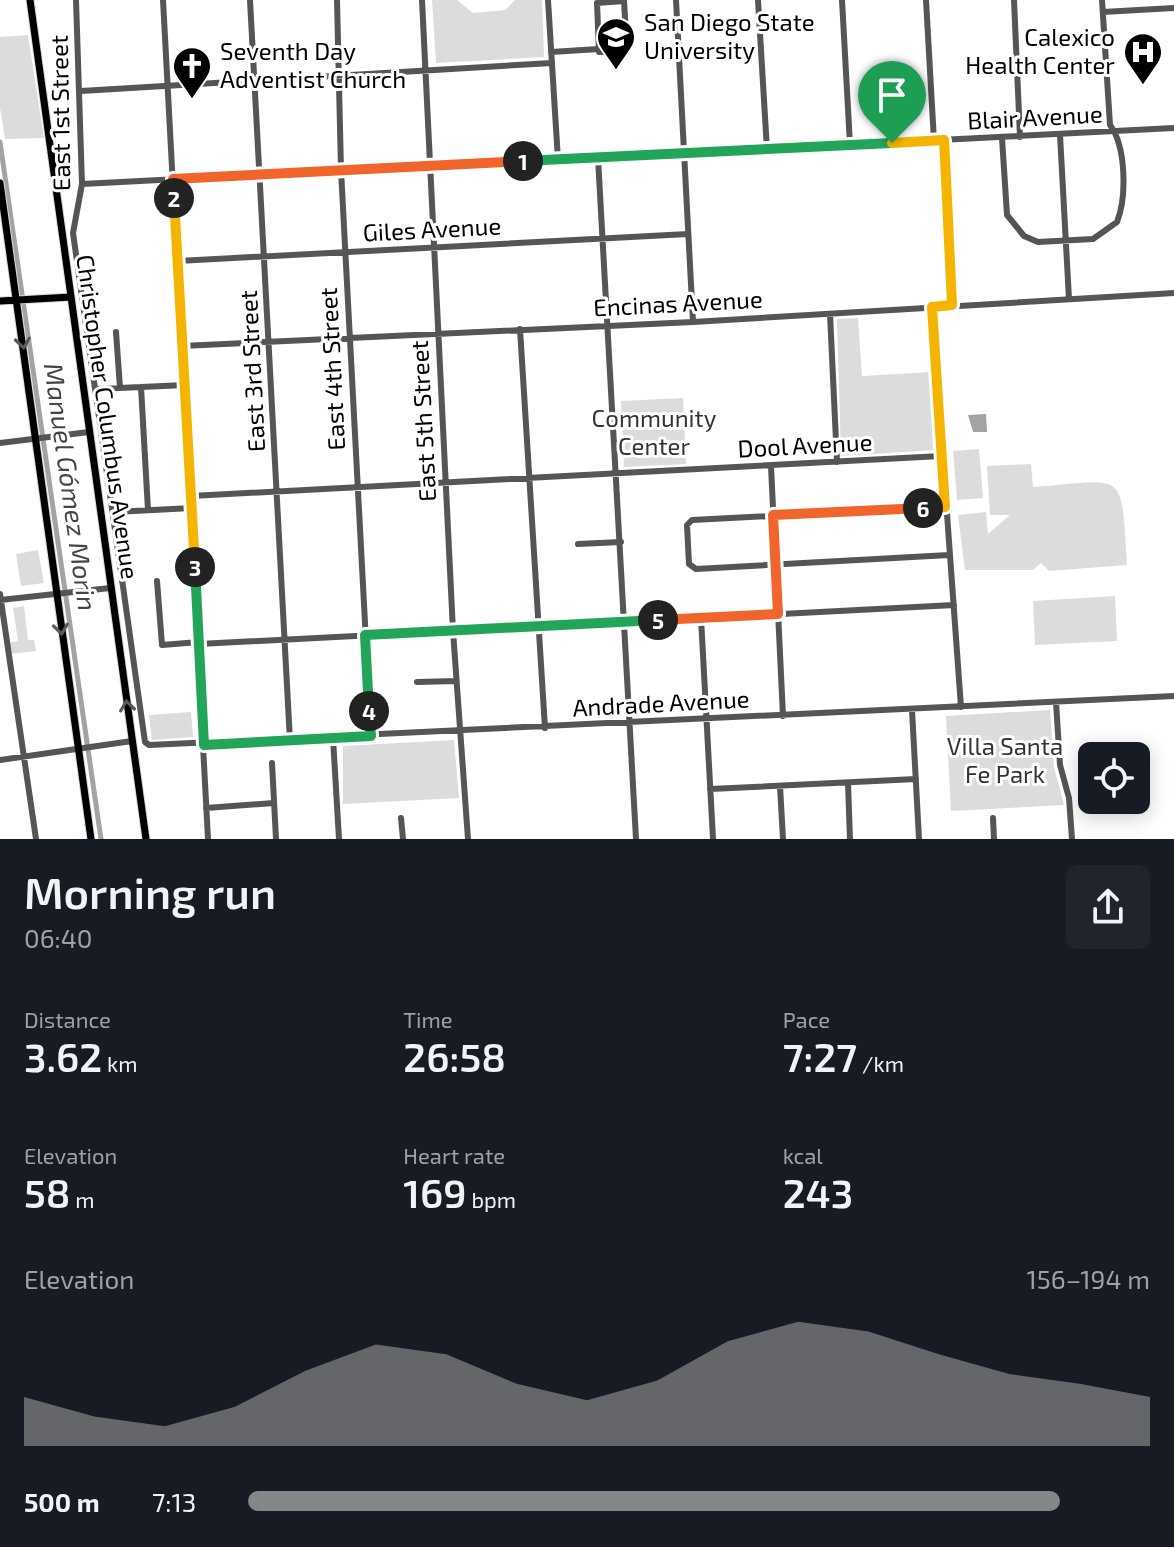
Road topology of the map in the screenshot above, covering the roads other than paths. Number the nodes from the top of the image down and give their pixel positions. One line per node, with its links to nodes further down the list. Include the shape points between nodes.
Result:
1 (28, 0): 50 (main road, Christopher Columbus Avenue)
2 (76, 0): 23 (street, East 1st Street)
3 (163, 0): 22 (street)
4 (250, 0): 21 (street, East 3rd Street)
5 (337, 0): 20 (street, East 4th Street)
6 (422, 0): 19 (street, East 5th Street)
7 (548, 0): 17 (street)
8 (676, 0): 33 (street)
9 (758, 0): 32 (street)
10 (842, 0): 31 (street)
11 (926, 0): 30 (street)
12 (1014, 0): 27 (street)
13 (1102, 0): 15 (street)
14 (1174, 8): 15 (street)
15 (1103, 12): 25 (street, via 1110,125)
16 (599, 49): 16 (street, via 627,51 624,1 597,3); 17 (street)
17 (551, 52): 18 (street)
18 (552, 63): 19 (street); 35 (street)
19 (426, 70): 20 (street); 36 (street, East 5th Street)
20 (341, 76): 21 (street); 37 (street, East 4th Street)
21 (255, 80): 22 (street); 38 (street, East 3rd Street)
22 (168, 85): 23 (street); 39 (street)
23 (81, 91): 41 (street, East 1st Street)
24 (1174, 128): 25 (street, Blair Avenue)
25 (1115, 132): 26 (street, Blair Avenue); 44 (street, via 1122,202 1117,222 1093,239)
26 (1060, 135): 27 (street, Blair Avenue); 44 (street)
27 (1020, 137): 28 (street, Blair Avenue)
28 (1002, 138): 29 (street, Blair Avenue); 44 (street, via 1012,224 1032,241)
29 (944, 140): 30 (street, Blair Avenue); 54 (street)
30 (934, 141): 31 (street, Blair Avenue)
31 (850, 145): 32 (street, Blair Avenue)
32 (767, 150): 33 (street, Blair Avenue)
33 (684, 153): 34 (street, Blair Avenue); 42 (street)
34 (598, 158): 35 (street, Blair Avenue); 43 (street)
35 (558, 160): 36 (street, Blair Avenue)
36 (429, 165): 37 (street, Blair Avenue); 45 (street, East 5th Street)
37 (341, 170): 38 (street, Blair Avenue); 46 (street, East 4th Street)
38 (260, 174): 39 (street, Blair Avenue); 47 (street, East 3rd Street)
39 (173, 179): 41 (street, Blair Avenue); 48 (street)
40 (0, 183): 52 (main road)
41 (82, 184): 68 (street, East 1st Street, via 73,233)
42 (688, 234): 43 (street, Giles Avenue); 57 (street)
43 (604, 239): 45 (street, Giles Avenue); 58 (street)
44 (1066, 241): 51 (street)
45 (434, 248): 46 (street, Giles Avenue); 61 (street, East 5th Street)
46 (345, 252): 47 (street, Giles Avenue); 62 (street, East 4th Street)
47 (264, 257): 48 (street, Giles Avenue); 63 (street, East 3rd Street)
48 (178, 261): 64 (street)
49 (1174, 293): 51 (street, Encinas Avenue)
50 (71, 297): 52 (main road); 69 (main road, Christopher Columbus Avenue)
51 (1069, 299): 54 (street, Encinas Avenue)
52 (17, 300): 53 (main road); 70 (main road, one-way to 70)
53 (0, 301)
54 (952, 305): 55 (street, Encinas Avenue)
55 (932, 307): 56 (street, Encinas Avenue); 72 (street)
56 (830, 314): 57 (street, Encinas Avenue); 73 (street)
57 (693, 322): 58 (street, Encinas Avenue)
58 (609, 325): 59 (street, Encinas Avenue); 75 (street)
59 (520, 329): 61 (street, Encinas Avenue); 76 (street)
60 (116, 332): 67 (street)
61 (438, 334): 62 (street, Encinas Avenue); 77 (street, East 5th Street)
62 (349, 337): 63 (street, Encinas Avenue); 78 (street, East 4th Street)
63 (270, 343): 64 (street, Encinas Avenue); 79 (street, East 3rd Street)
64 (182, 346): 65 (street)
65 (185, 385): 66 (street); 80 (street)
66 (141, 387): 67 (street); 83 (street)
67 (120, 388): 68 (street)
68 (97, 389): 84 (street, East 1st Street)
69 (89, 432): 70 (street); 91 (main road, Christopher Columbus Avenue)
70 (35, 438): 71 (street); 92 (main road)
71 (0, 443)
72 (941, 456): 73 (street, Dool Avenue); 81 (street)
73 (837, 462): 74 (street, Dool Avenue)
74 (771, 466): 75 (street, Dool Avenue); 85 (street)
75 (617, 474): 76 (street, Dool Avenue); 86 (street)
76 (530, 478): 77 (street, Dool Avenue); 99 (street)
77 (446, 482): 78 (street, Dool Avenue); 100 (street, East 5th Street)
78 (358, 487): 79 (street, Dool Avenue); 101 (street, East 4th Street)
79 (277, 490): 80 (street, Dool Avenue); 102 (street, East 3rd Street)
80 (191, 496): 82 (street)
81 (945, 507): 85 (street); 88 (street)
82 (192, 508): 83 (street); 103 (street)
83 (148, 510): 84 (street)
84 (114, 512): 119 (street, East 1st Street)
85 (773, 515): 89 (street); 89 (street, via 692,520 687,525 692,568)
86 (621, 542): 87 (street); 98 (street)
87 (578, 544)
88 (949, 555): 89 (street); 95 (street)
89 (776, 564): 96 (street)
90 (157, 581): 103 (street, via 162,645)
91 (110, 588): 92 (street); 117 (main road, Christopher Columbus Avenue, one-way to 91)
92 (56, 593): 94 (street); 121 (main road, one-way to 121)
93 (0, 594): 94 (street)
94 (0, 600): 122 (street)
95 (954, 605): 96 (street); 108 (street)
96 (778, 614): 97 (street); 110 (street)
97 (701, 618): 98 (street); 111 (street)
98 (625, 621): 99 (street); 112 (street)
99 (539, 626): 100 (street); 113 (street)
100 (453, 631): 101 (street); 104 (street, East 5th Street)
101 (365, 635): 102 (street); 115 (street, East 4th Street)
102 (284, 639): 103 (street); 118 (street, East 3rd Street)
103 (199, 643): 120 (street)
104 (456, 681): 105 (street); 114 (street, East 5th Street)
105 (417, 682)
106 (1174, 696): 107 (street, Andrade Avenue)
107 (1056, 702): 108 (street, Andrade Avenue); 147 (street)
108 (961, 707): 109 (street, Andrade Avenue)
109 (912, 710): 110 (street, Andrade Avenue); 125 (street)
110 (783, 716): 111 (street, Andrade Avenue)
111 (707, 720): 112 (street, Andrade Avenue); 128 (street)
112 (630, 723): 113 (street, Andrade Avenue); 141 (street)
113 (545, 728): 114 (street, Andrade Avenue)
114 (461, 732): 115 (street, Andrade Avenue); 140 (street, East 5th Street)
115 (371, 736): 116 (street, Andrade Avenue)
116 (333, 738): 118 (street, Andrade Avenue); 138 (street)
117 (132, 741): 121 (street); 135 (main road, Christopher Columbus Avenue)
118 (290, 741): 120 (street, Andrade Avenue)
119 (149, 745): 120 (street, Andrade Avenue)
120 (204, 745): 130 (street)
121 (78, 750): 122 (street); 134 (main road)
122 (24, 757): 123 (street); 133 (street)
123 (0, 760)
124 (272, 763): 129 (street)
125 (916, 779): 126 (street); 145 (street)
126 (848, 783): 127 (street); 144 (street)
127 (780, 786): 128 (street); 143 (street)
128 (710, 789): 142 (street)
129 (274, 803): 130 (street); 137 (street)
130 (206, 808): 136 (street)
131 (401, 818): 139 (street)
132 (993, 818): 146 (street)
133 (36, 839)
134 (91, 839)
135 (146, 839)
136 (208, 839)
137 (276, 839)
138 (339, 839)
139 (403, 839)
140 (468, 839)
141 (636, 839)
142 (713, 839)
143 (783, 839)
144 (850, 839)
145 (919, 839)
146 (994, 839)
147 (1072, 839)

